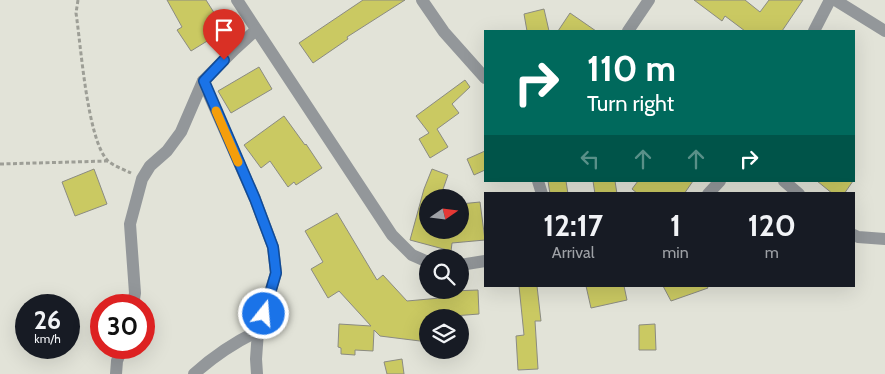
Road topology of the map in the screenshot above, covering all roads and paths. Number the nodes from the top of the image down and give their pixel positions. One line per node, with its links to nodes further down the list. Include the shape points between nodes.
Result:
1 (78, 0): 13 (path, via 76,13 90,112 100,149)
2 (237, 0): 7 (street)
3 (422, 0): 11 (street, via 444,32)
4 (649, 0): 8 (street)
5 (830, 0): 9 (street)
6 (835, 0): 10 (street)
7 (256, 30): 12 (street); 22 (street, via 392,235)
8 (629, 30)
9 (815, 30)
10 (885, 31)
11 (484, 77)
12 (204, 81): 15 (street, via 181,132 150,166); 26 (street, via 273,247 276,273)
13 (108, 161): 14 (path); 15 (path)
14 (0, 164)
15 (142, 180): 25 (street, via 130,224)
16 (719, 182): 18 (street)
17 (785, 182): 19 (street)
18 (710, 192)
19 (797, 192)
20 (855, 236): 21 (street)
21 (885, 239)
22 (419, 258)
23 (484, 261): 24 (street)
24 (469, 264)
25 (135, 294)
26 (258, 331): 29 (street, via 217,354); 30 (street)
27 (118, 359): 28 (street)
28 (116, 374)
29 (194, 374)
30 (257, 374)

